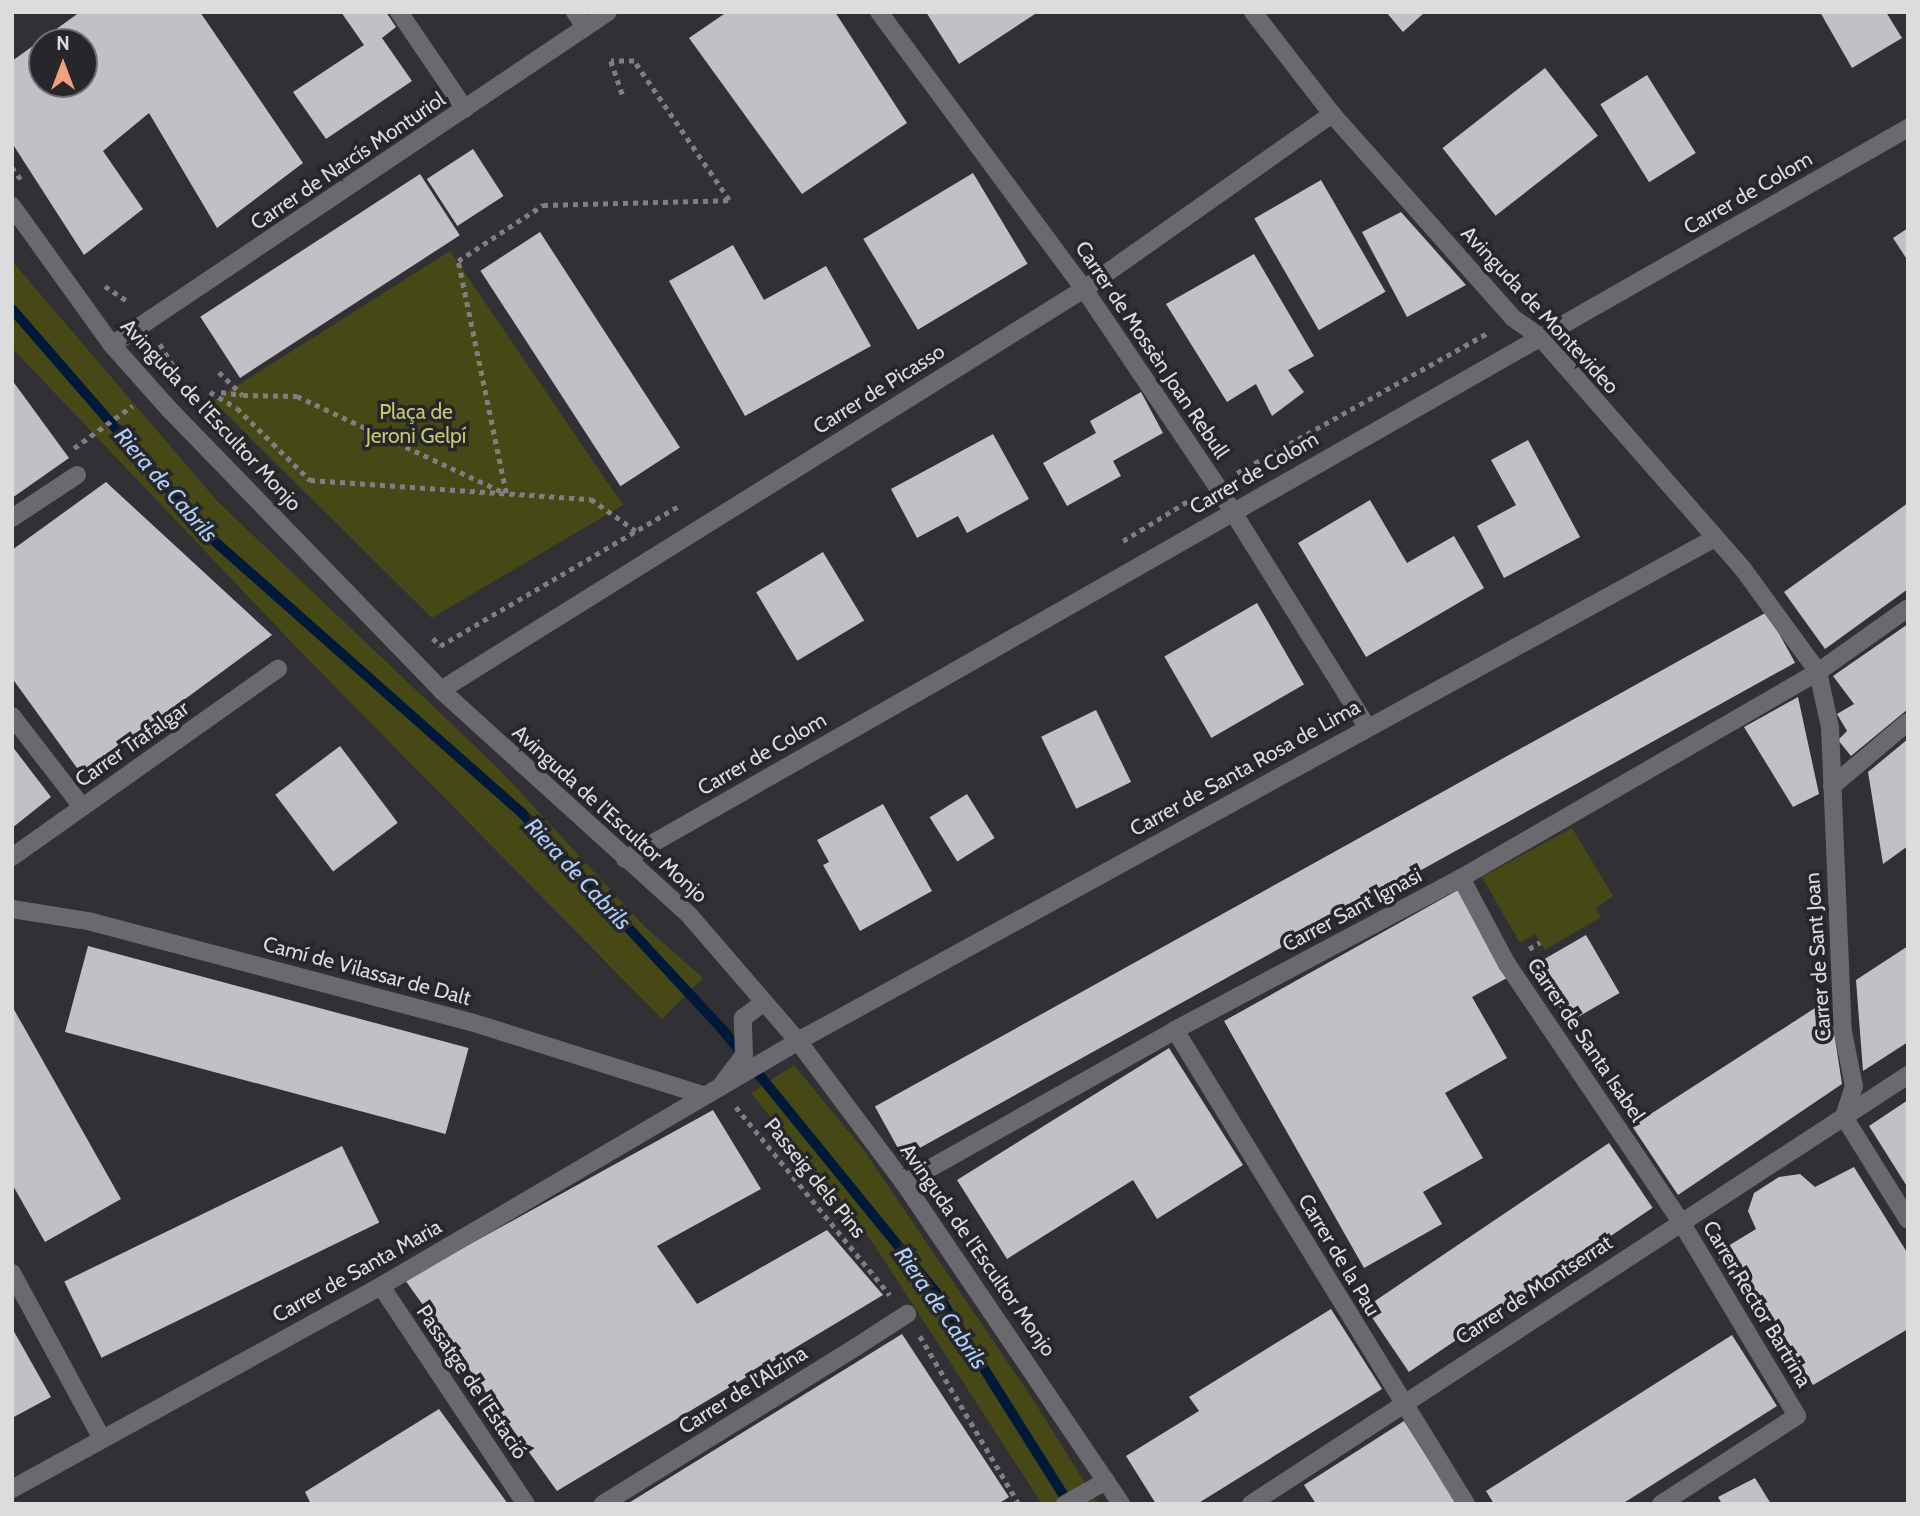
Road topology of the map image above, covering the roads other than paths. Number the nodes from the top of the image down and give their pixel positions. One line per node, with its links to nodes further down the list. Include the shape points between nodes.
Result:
1 (399, 12): 6 (street)
2 (608, 12): 5 (street, Carrer de Narcís Monturiol)
3 (879, 12): 10 (street, Carrer de Mossèn Joan Rebull)
4 (1253, 12): 7 (street, Avinguda de Montevideo)
5 (580, 20): 6 (street, Carrer de Narcís Monturiol)
6 (466, 109): 12 (street, Carrer de Narcís Monturiol)
7 (1332, 114): 10 (street, Carrer de Picasso); 11 (street, Avinguda de Montevideo, via 1513,318)
8 (1908, 128): 11 (street, Carrer de Colom)
9 (12, 206): 12 (street, Avinguda de l'Escultor Monjo)
10 (1084, 289): 14 (street, Carrer de Mossèn Joan Rebull); 20 (street, Carrer de Picasso)
11 (1539, 337): 14 (street, Carrer de Colom); 16 (street, Avinguda de Montevideo)
12 (112, 345): 20 (street, Avinguda de l'Escultor Monjo)
13 (77, 475): 15 (street)
14 (1232, 511): 23 (street, Carrer de Mossèn Joan Rebull); 27 (street, Carrer de Colom)
15 (12, 518)
16 (1715, 538): 19 (street, Avinguda de Montevideo); 23 (street, Carrer de Santa Rosa de Lima)
17 (1908, 608): 19 (street, Carrer Sant Ignasi)
18 (278, 669): 25 (street, Carrer Trafalgar)
19 (1818, 672): 24 (street, Carrer de Sant Joan, via 1830,727); 28 (street, Carrer Sant Ignasi)
20 (441, 690): 27 (street, Avinguda de l'Escultor Monjo)
21 (12, 716): 25 (street)
22 (1908, 722): 24 (street)
23 (1367, 727): 32 (street, Carrer de Santa Rosa de Lima)
24 (1832, 786): 35 (street, Carrer de Sant Joan, via 1843,1032 1854,1086)
25 (82, 807): 26 (street, Carrer Trafalgar)
26 (12, 857)
27 (625, 859): 30 (street, Avinguda de l'Escultor Monjo, via 690,916)
28 (1461, 878): 31 (street, Carrer Sant Ignasi); 38 (street, Carrer de Santa Isabel, via 1507,964)
29 (12, 909): 34 (street, Camí de Vilassar de Dalt, via 88,921)
30 (764, 1002): 32 (street, Avinguda de l'Escultor Monjo); 34 (street, Carrer de Santa Maria, via 743,1017 744,1055)
31 (1175, 1030): 36 (street, Carrer Sant Ignasi); 42 (street, Carrer de la Pau)
32 (798, 1041): 34 (street, Carrer de Santa Maria); 36 (street, Avinguda de l'Escultor Monjo)
33 (1908, 1075): 35 (street, Carrer de Montserrat)
34 (712, 1091): 40 (street, Carrer de Santa Maria)
35 (1844, 1117): 37 (street); 38 (street, Carrer de Montserrat)
36 (904, 1183): 44 (street, Avinguda de l'Escultor Monjo)
37 (1908, 1220)
38 (1681, 1222): 42 (street, Carrer de Montserrat); 52 (street, Carrer Rector Bartrina, via 1797,1416)
39 (12, 1273): 43 (street)
40 (381, 1286): 43 (street, Carrer de Santa Maria); 46 (street, Passatge de l'Estació)
41 (906, 1314): 47 (street, Carrer de l'Alzina)
42 (1402, 1404): 50 (street, Carrer de Montserrat); 51 (street, Carrer de la Pau)
43 (101, 1437): 45 (street, Carrer de Santa Maria)
44 (1106, 1481): 48 (street); 49 (street, Avinguda de l'Escultor Monjo)
45 (12, 1489)
46 (526, 1504)
47 (604, 1504)
48 (1065, 1504)
49 (1121, 1504)
50 (1251, 1504)
51 (1466, 1504)
52 (1661, 1504)

